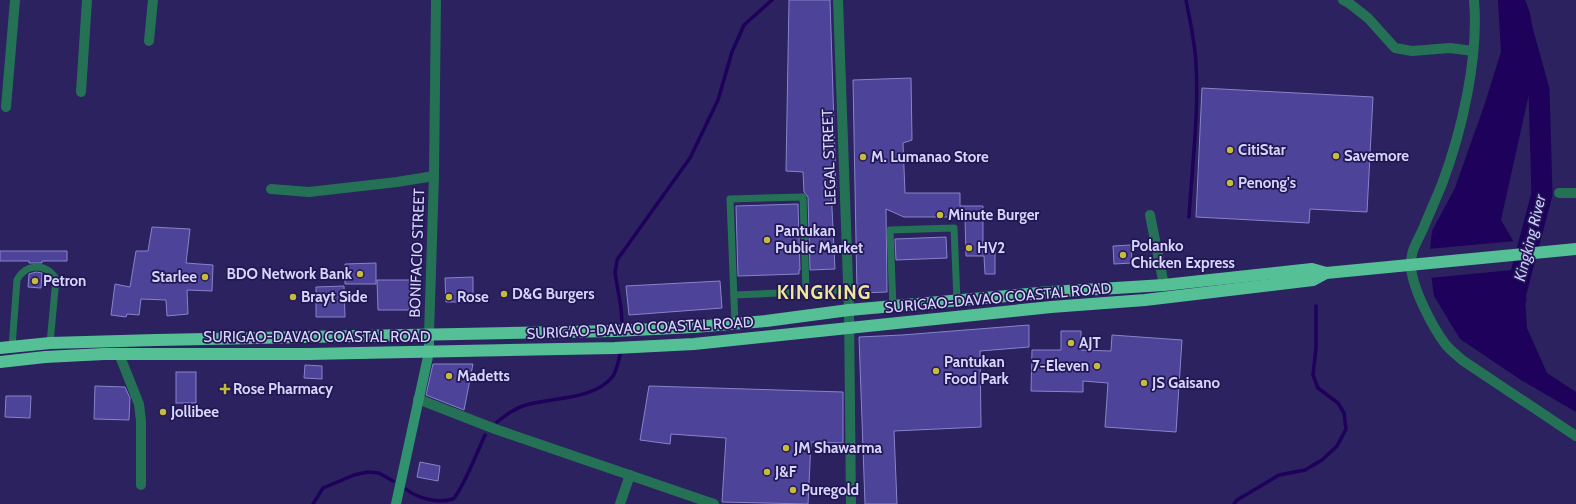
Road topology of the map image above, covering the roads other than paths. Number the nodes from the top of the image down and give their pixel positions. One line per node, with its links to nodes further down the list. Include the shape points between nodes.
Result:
1 (15, 0): 11 (street)
2 (87, 0): 10 (street)
3 (153, 0): 8 (street)
4 (436, 0): 12 (street, BONIFACIO STREET)
5 (838, 0): 22 (street, LEGAL STREET)
6 (1343, 0): 9 (street, via 1368,18 1395,48 1412,51 1450,48)
7 (1474, 0): 9 (street, via 1476,17)
8 (149, 40)
9 (1473, 51): 18 (street, via 1455,145 1413,249)
10 (81, 92)
11 (6, 107)
12 (434, 176): 13 (street, via 309,192); 34 (street, BONIFACIO STREET)
13 (270, 190)
14 (1560, 193): 15 (street)
15 (1576, 193)
16 (1150, 215): 20 (street)
17 (1576, 249): 18 (highway, SURIGAO-DAVAO COASTAL ROAD)
18 (1414, 265): 19 (highway, SURIGAO-DAVAO COASTAL ROAD); 46 (street, via 1417,288 1428,316 1447,346 1468,364)
19 (1326, 273): 20 (highway, SURIGAO-DAVAO COASTAL ROAD, via 1312,269); 26 (highway, SURIGAO-DAVAO COASTAL ROAD, via 1313,280)
20 (1164, 285): 21 (highway, SURIGAO-DAVAO COASTAL ROAD)
21 (1144, 286): 24 (highway, SURIGAO-DAVAO COASTAL ROAD); 26 (highway)
22 (848, 290): 23 (lane); 30 (street, LEGAL STREET)
23 (806, 292): 25 (lane); 25 (lane, via 803,197 730,199)
24 (1051, 292): 27 (highway, SURIGAO-DAVAO COASTAL ROAD); 29 (highway)
25 (734, 295): 31 (lane)
26 (1145, 300): 29 (highway, SURIGAO-DAVAO COASTAL ROAD)
27 (957, 301): 28 (highway, SURIGAO-DAVAO COASTAL ROAD); 28 (lane, via 954,228 890,230)
28 (893, 307): 30 (highway, SURIGAO-DAVAO COASTAL ROAD)
29 (1051, 307): 32 (highway, SURIGAO-DAVAO COASTAL ROAD)
30 (849, 310): 31 (highway, SURIGAO-DAVAO COASTAL ROAD); 32 (street, LEGAL STREET)
31 (735, 324): 33 (highway, SURIGAO-DAVAO COASTAL ROAD)
32 (850, 328): 39 (highway, SURIGAO-DAVAO COASTAL ROAD, via 694,344); 52 (street, LEGAL STREET)
33 (615, 331): 34 (highway, SURIGAO-DAVAO COASTAL ROAD); 39 (highway)
34 (429, 335): 35 (highway, SURIGAO-DAVAO COASTAL ROAD); 40 (street, BONIFACIO STREET)
35 (309, 338): 36 (highway, SURIGAO-DAVAO COASTAL ROAD); 43 (highway)
36 (103, 341): 37 (highway, SURIGAO-DAVAO COASTAL ROAD); 41 (highway)
37 (50, 343): 38 (highway, SURIGAO-DAVAO COASTAL ROAD); 38 (lane, via 56,279 44,268 33,267 23,272 17,280)
38 (6, 348)
39 (615, 348): 40 (highway, SURIGAO-DAVAO COASTAL ROAD)
40 (429, 352): 43 (highway, SURIGAO-DAVAO COASTAL ROAD); 45 (street, BONIFACIO STREET)
41 (104, 354): 42 (highway, SURIGAO-DAVAO COASTAL ROAD); 44 (highway, SURIGAO-DAVAO COASTAL ROAD)
42 (119, 354): 43 (highway, SURIGAO-DAVAO COASTAL ROAD); 48 (street, via 139,404)
43 (309, 354)
44 (0, 362)
45 (418, 399): 47 (street, via 495,429); 49 (street, BONIFACIO STREET)
46 (1576, 436)
47 (630, 475): 50 (street); 51 (street)
48 (141, 485)
49 (396, 504)
50 (620, 504)
51 (714, 504)
52 (851, 504)

